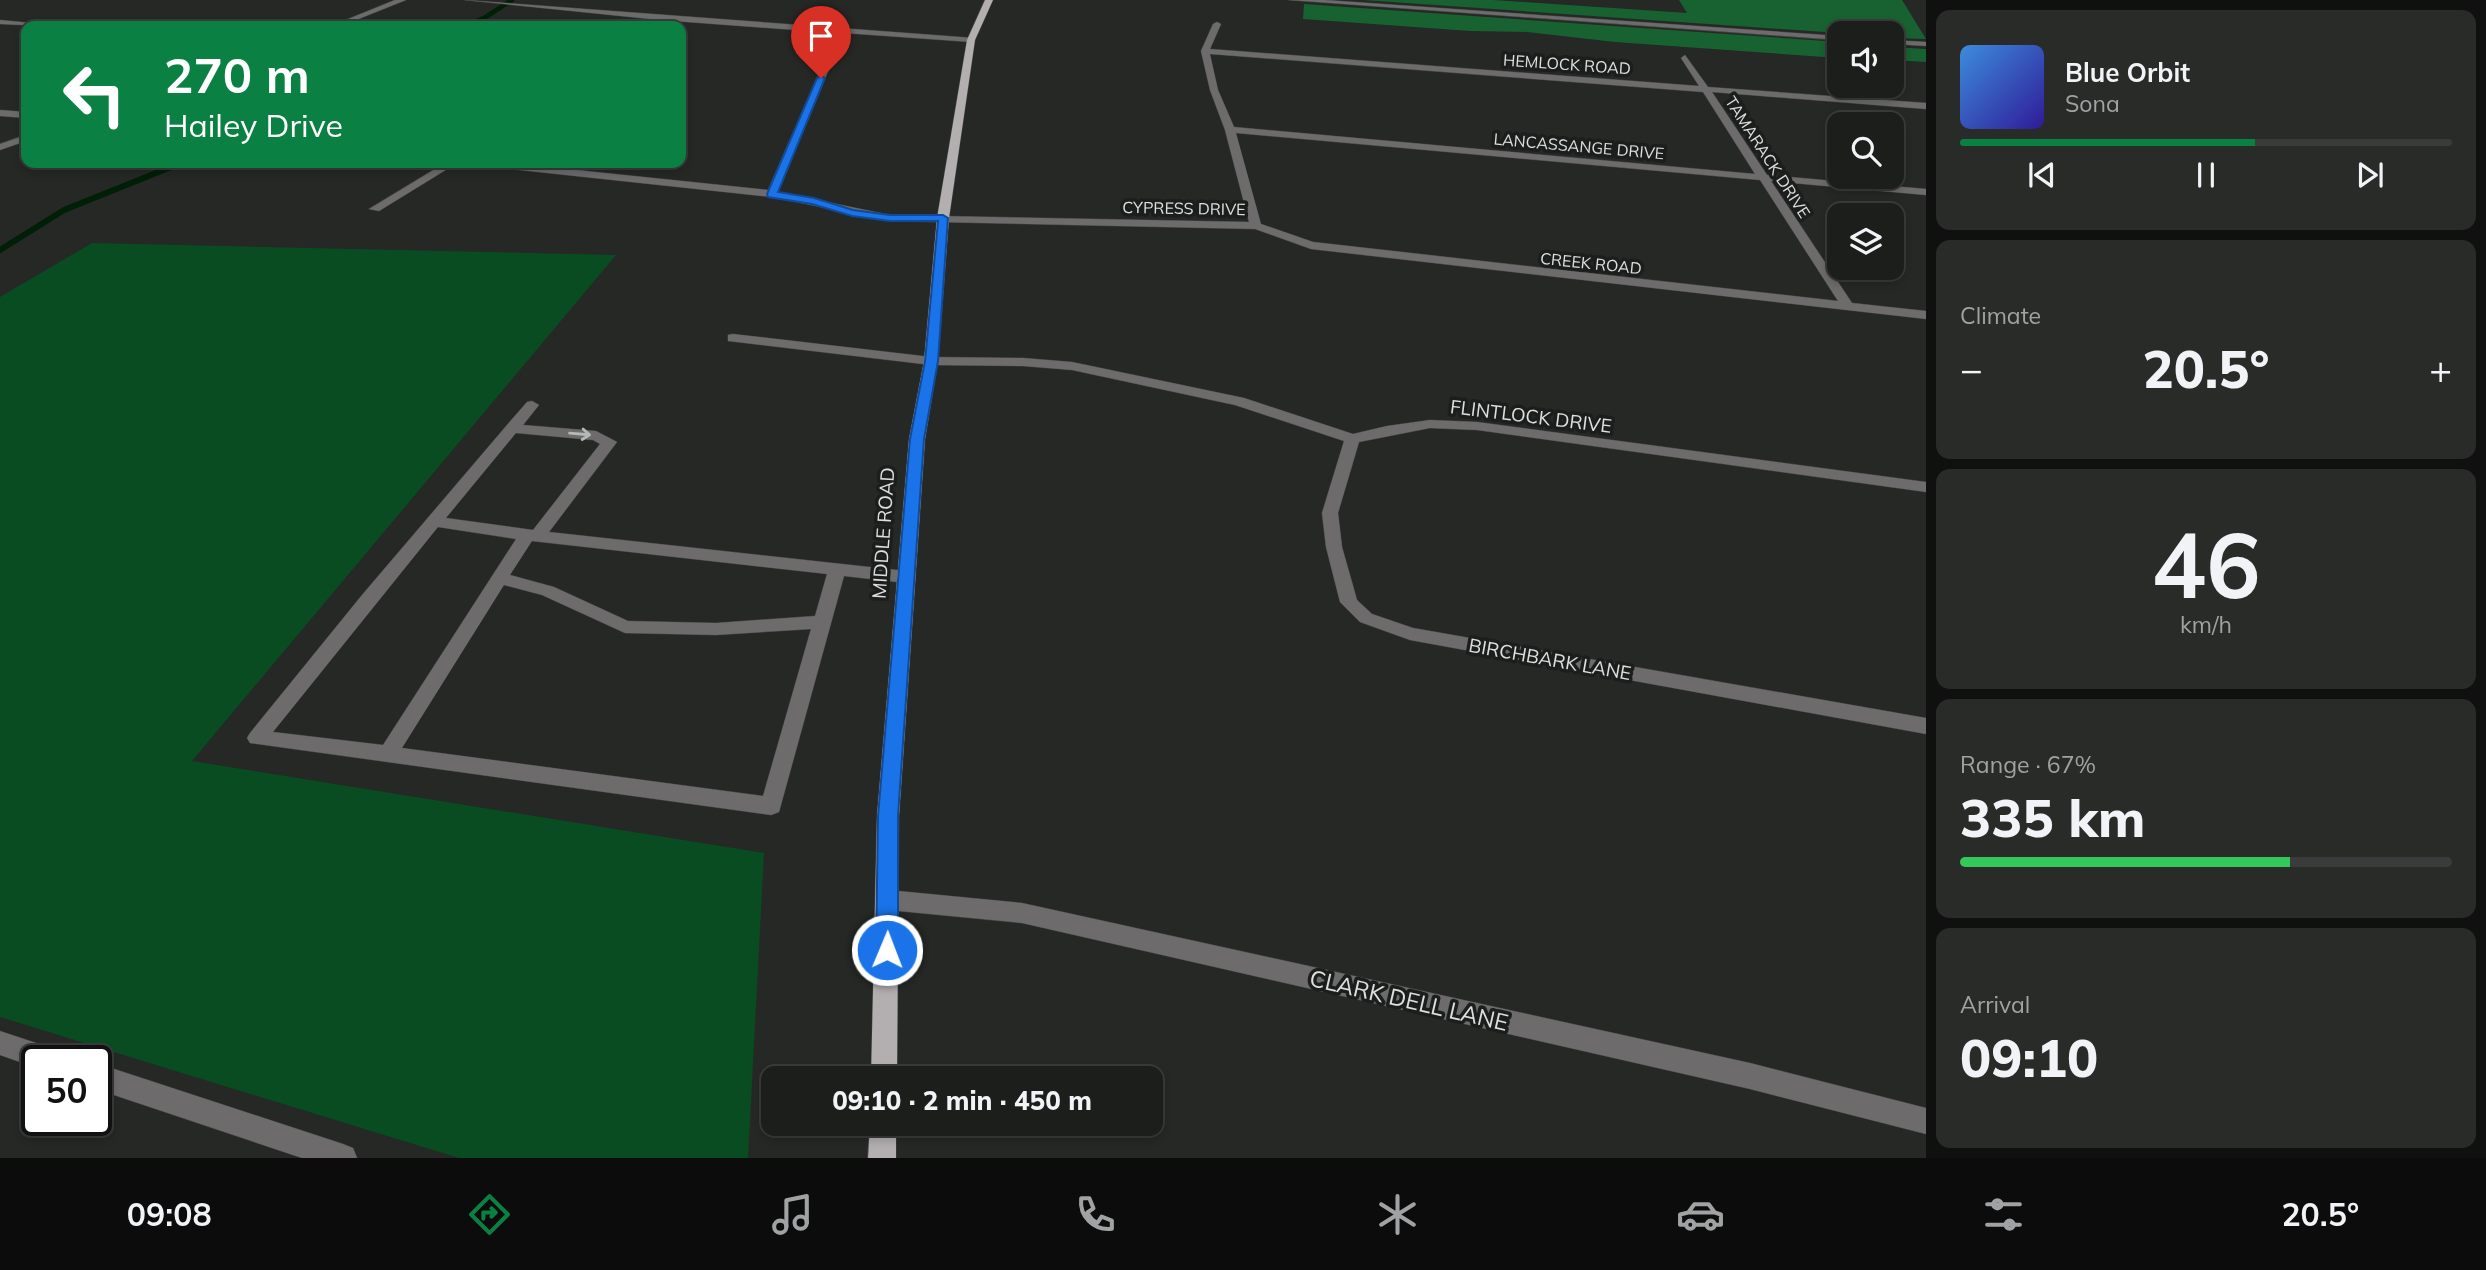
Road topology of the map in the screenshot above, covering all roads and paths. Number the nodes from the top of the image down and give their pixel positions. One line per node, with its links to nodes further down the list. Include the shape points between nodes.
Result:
1 (402, 0): 7 (street)
2 (469, 0): 5 (street)
3 (989, 0): 13 (main road, MIDDLE ROAD)
4 (1293, 0): 14 (street)
5 (529, 5): 6 (street); 13 (street)
6 (669, 19): 8 (street); 12 (street)
7 (348, 21)
8 (666, 21)
9 (0, 22): 10 (street)
10 (21, 24)
11 (1217, 24): 17 (street)
12 (841, 32): 13 (street); 30 (street)
13 (972, 37): 32 (main road, MIDDLE ROAD)
14 (1827, 37)
15 (1904, 42): 16 (street)
16 (1926, 44)
17 (1205, 51): 19 (street, HEMLOCK ROAD); 23 (street, CYPRESS DRIVE)
18 (1685, 58): 19 (street, TAMARACK DRIVE)
19 (1705, 89): 20 (street, HEMLOCK ROAD); 28 (street, TAMARACK DRIVE)
20 (1926, 106)
21 (0, 113): 22 (street)
22 (21, 115)
23 (1230, 131): 28 (street, LANCASSANGE DRIVE); 33 (street, CYPRESS DRIVE)
24 (21, 140): 25 (street)
25 (0, 147)
26 (444, 168): 31 (street)
27 (529, 168): 30 (street, CYPRESS DRIVE)
28 (1763, 178): 29 (street, LANCASSANGE DRIVE); 34 (street, TAMARACK DRIVE)
29 (1926, 192)
30 (772, 194): 32 (street, CYPRESS DRIVE, via 852,213)
31 (375, 209)
32 (943, 218): 33 (street, CYPRESS DRIVE); 37 (main road, MIDDLE ROAD)
33 (1256, 226): 34 (street, CREEK ROAD, via 1311,245)
34 (1848, 307): 35 (street, CREEK ROAD)
35 (1926, 315)
36 (733, 338): 37 (street)
37 (931, 361): 40 (street, via 1023,362 1118,374 1239,401); 45 (main road, MIDDLE ROAD, via 917,439)
38 (532, 405): 39 (street)
39 (512, 428): 42 (street); 43 (street, one-way to 43, via 596,436 609,442)
40 (1352, 439): 41 (street, FLINTLOCK DRIVE, via 1430,424 1477,426); 48 (street, BIRCHBARK LANE, via 1330,513 1349,602 1366,618 1410,634)
41 (1926, 486)
42 (434, 521): 43 (street); 49 (street, via 257,738)
43 (532, 535): 44 (street); 46 (street)
44 (837, 570): 45 (street); 47 (street)
45 (906, 577): 50 (main road, MIDDLE ROAD, via 888,816)
46 (500, 578): 47 (street, via 548,591 625,627 716,629); 49 (street)
47 (821, 622): 49 (street, via 772,806)
48 (1926, 726)
49 (388, 754)
50 (888, 900): 53 (main road, MIDDLE ROAD); 55 (street, CLARK DELL LANE, via 1022,913 1750,1076)
51 (0, 1043): 52 (street)
52 (21, 1050)
53 (884, 1066)
54 (112, 1081): 57 (street)
55 (1926, 1121)
56 (883, 1136): 58 (main road)
57 (343, 1158)
58 (882, 1158)

